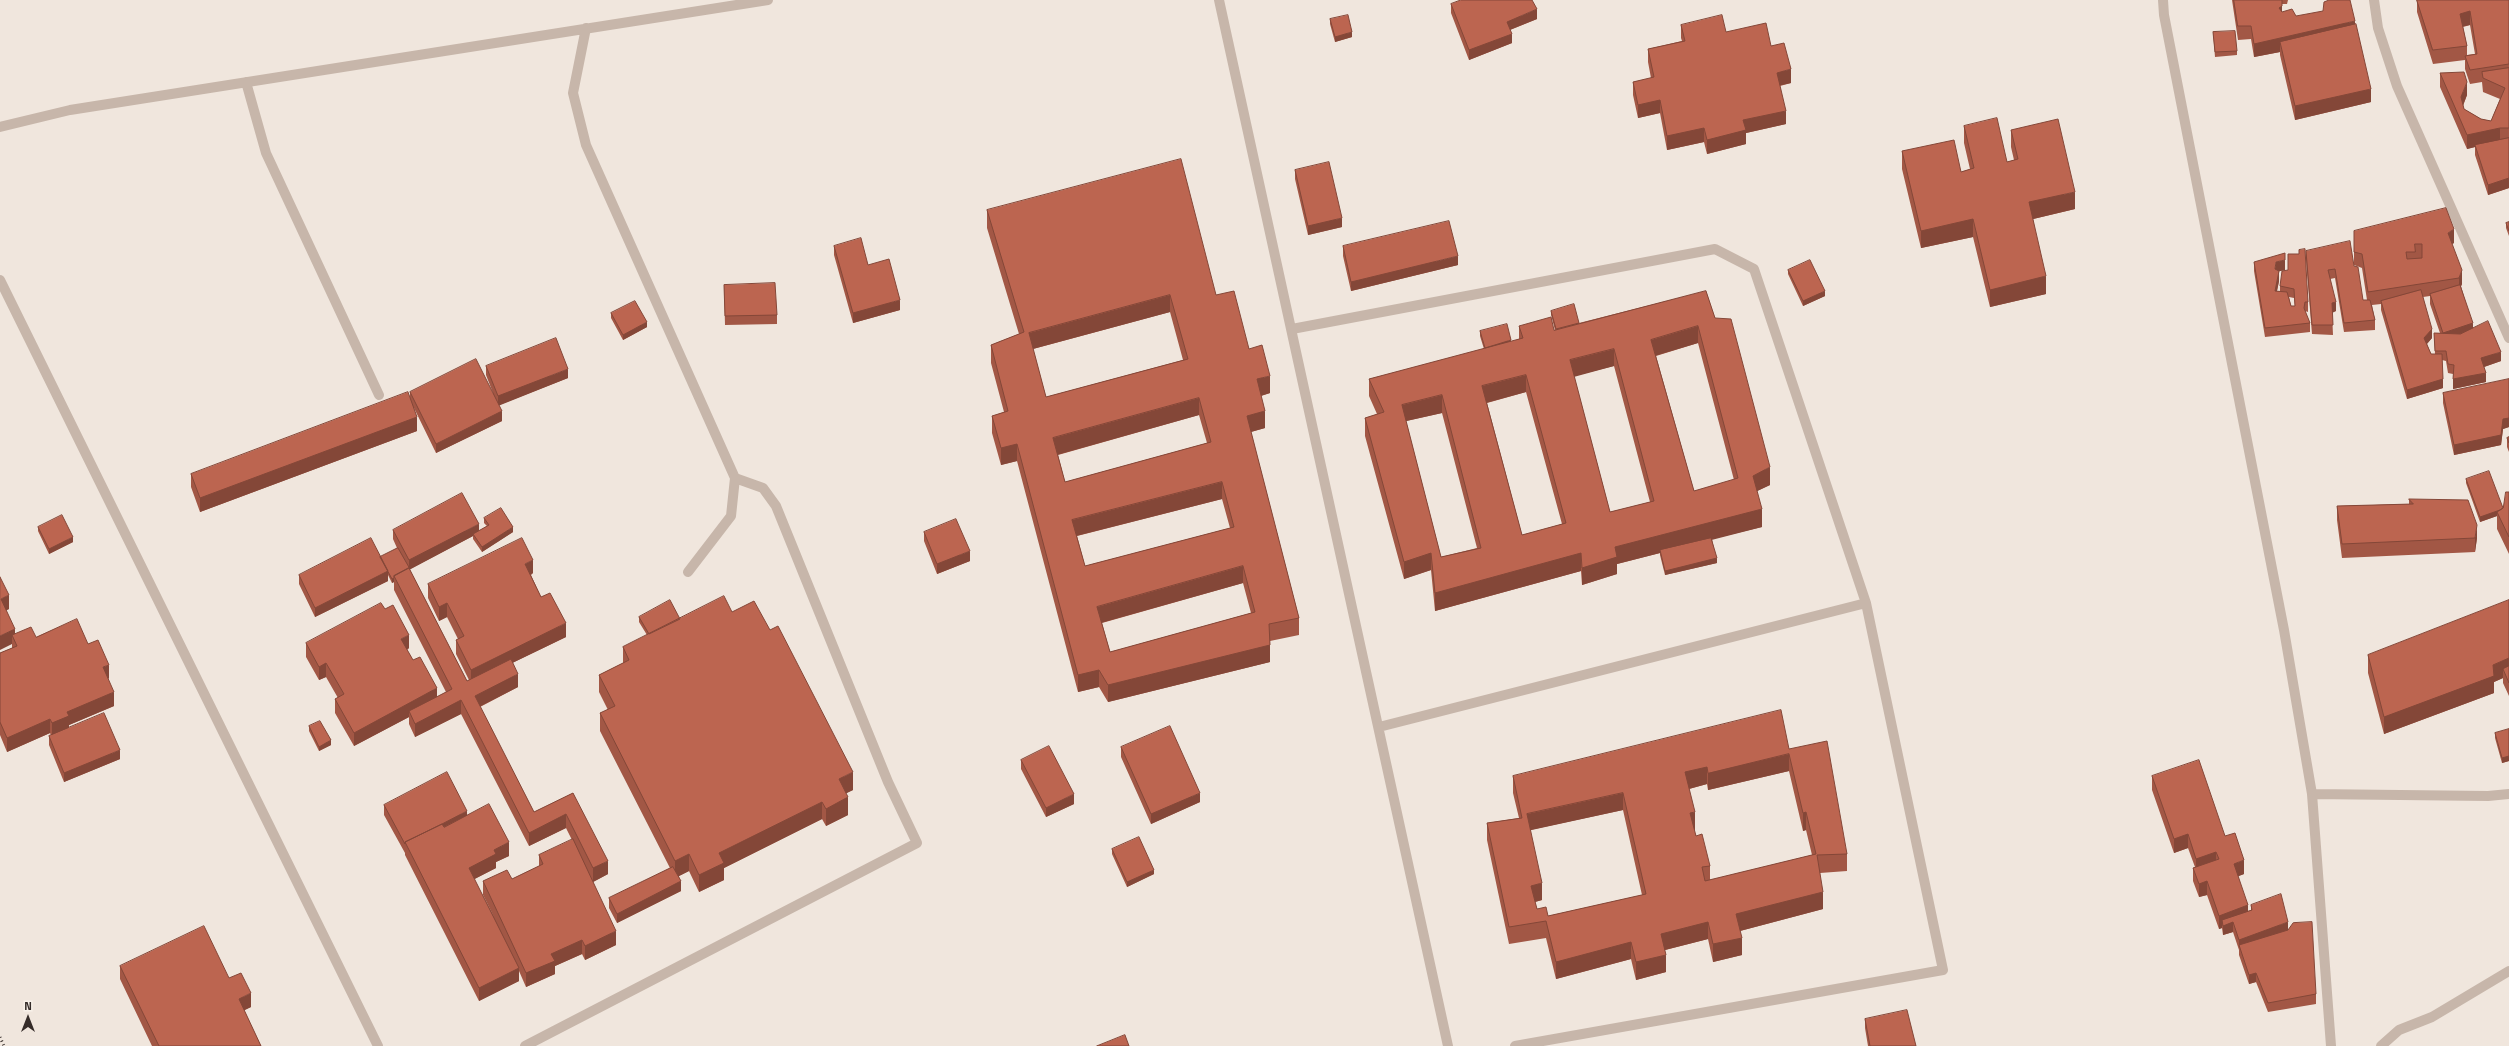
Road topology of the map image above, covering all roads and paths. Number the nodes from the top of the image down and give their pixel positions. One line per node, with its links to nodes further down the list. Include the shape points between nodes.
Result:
1 (768, 0): 7 (street)
2 (1220, 0): 11 (street)
3 (2160, 0): 6 (street)
4 (2163, 0): 6 (street)
5 (2374, 0): 12 (street, via 2378,28 2397,86)
6 (2164, 16): 18 (street, via 2284,630)
7 (586, 28): 8 (street); 14 (street, via 573,93 586,145)
8 (246, 82): 9 (street, via 70,110); 13 (street, via 266,153)
9 (0, 126)
10 (0, 280): 21 (street)
11 (1292, 329): 16 (street, via 1716,249 1754,269); 17 (street)
12 (2509, 338)
13 (379, 395)
14 (735, 478): 15 (street, via 731,516); 22 (street, via 763,488 776,506 888,782 917,844)
15 (688, 572)
16 (1866, 603): 17 (street); 24 (street, via 1942,970)
17 (1379, 727): 23 (street)
18 (2312, 794): 19 (street); 25 (street)
19 (2509, 794)
20 (2509, 971): 26 (street, via 2432,1017 2399,1030)
21 (378, 1046)
22 (525, 1046)
23 (1448, 1046)
24 (1515, 1046)
25 (2331, 1046)
26 (2381, 1046)

